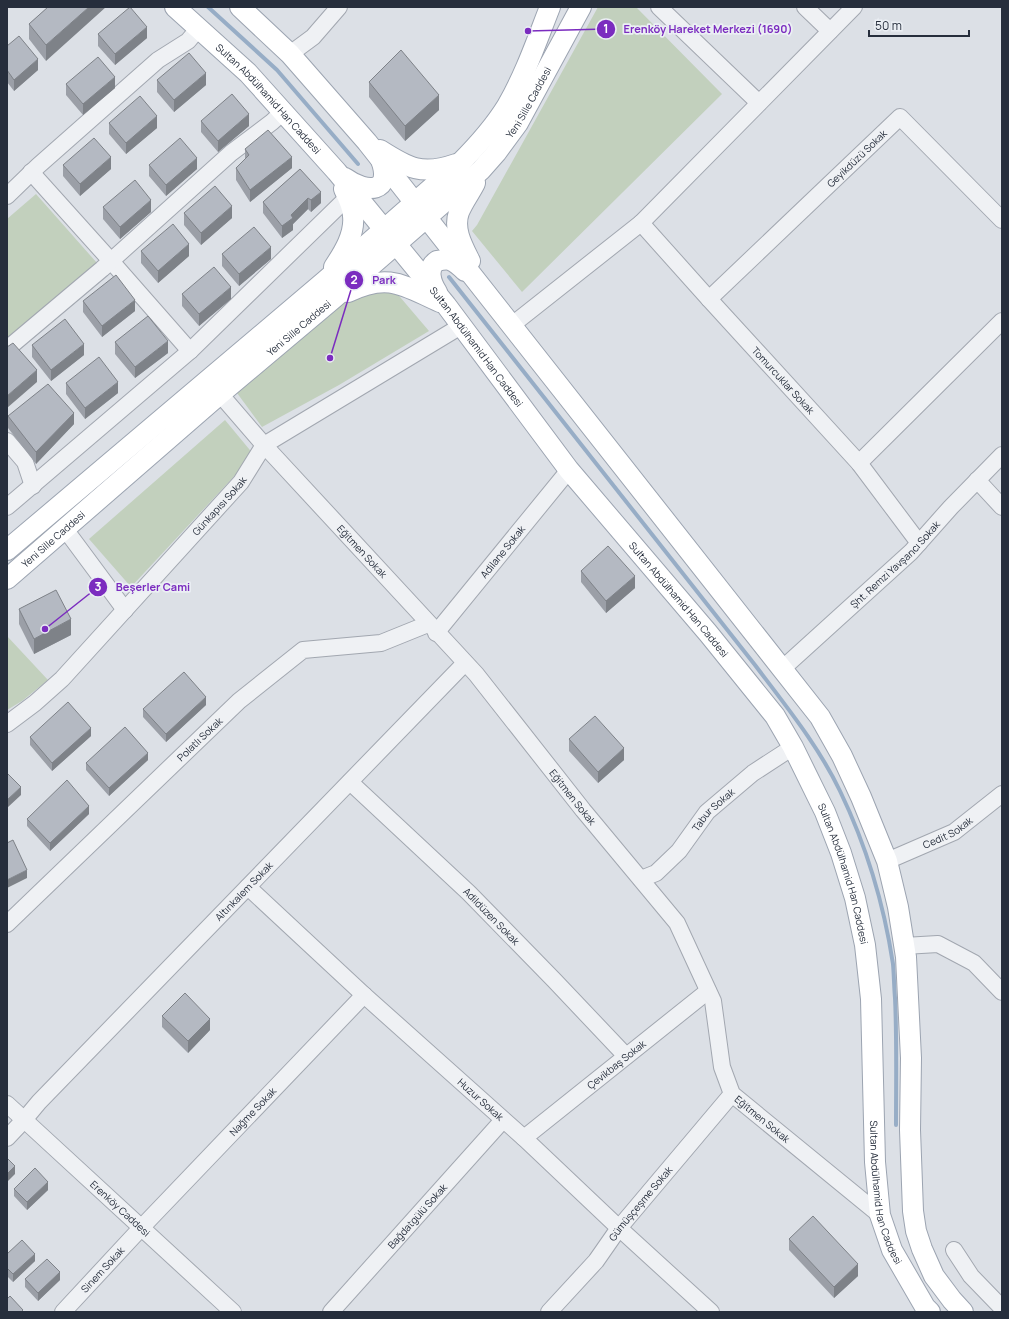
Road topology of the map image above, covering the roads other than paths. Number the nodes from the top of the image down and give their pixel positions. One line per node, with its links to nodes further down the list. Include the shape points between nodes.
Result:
1 (175, 7): 9 (main road, Sultan Abdülhamid Han Caddesi)
2 (240, 7): 11 (main road, Sultan Abdülhamid Han Caddesi)
3 (339, 7): 11 (street, via 313,37)
4 (550, 7): 16 (main road, Yeni Sille Caddesi, via 507,105 476,147)
5 (581, 7): 17 (main road, Yeni Sille Caddesi, via 518,123)
6 (659, 7): 12 (street)
7 (805, 7): 10 (street)
8 (854, 7): 10 (street)
9 (199, 28): 13 (main road, Sultan Abdülhamid Han Caddesi, via 248,73); 18 (street, via 188,41 158,60)
10 (830, 31): 12 (street)
11 (290, 54): 14 (main road, Sultan Abdülhamid Han Caddesi)
12 (759, 103): 25 (street)
13 (284, 111): 19 (main road, Sultan Abdülhamid Han Caddesi); 27 (street, via 231,153)
14 (367, 142): 15 (main road, Sultan Abdülhamid Han Caddesi); 16 (main road, via 415,169 437,169)
15 (381, 160): 19 (main road, via 384,178 373,188 353,184); 22 (main road, Sultan Abdülhamid Han Caddesi)
16 (460, 163): 22 (main road, Yeni Sille Caddesi)
17 (481, 170): 23 (main road, Yeni Sille Caddesi); 28 (main road, via 457,219 459,238)
18 (31, 172): 20 (street); 27 (street)
19 (337, 172): 21 (main road); 26 (main road, Sultan Abdülhamid Han Caddesi)
20 (7, 196)
21 (348, 198): 29 (main road, via 353,216 352,229); 36 (street)
22 (415, 202): 23 (main road, Sultan Abdülhamid Han Caddesi); 26 (main road, Yeni Sille Caddesi)
23 (427, 218): 26 (main road, Yeni Sille Caddesi); 28 (main road, Sultan Abdülhamid Han Caddesi)
24 (1002, 220): 30 (street, Geyikdüzü Sokak, via 900,117)
25 (641, 223): 30 (street, Tomurcuklar Sokak); 33 (street)
26 (390, 237): 29 (main road, Yeni Sille Caddesi); 31 (main road, Sultan Abdülhamid Han Caddesi)
27 (111, 261): 35 (street); 36 (street)
28 (478, 283): 31 (main road, via 454,262 436,262 430,272 431,279); 33 (main road, Sultan Abdülhamid Han Caddesi)
29 (329, 290): 31 (main road, via 385,281 410,287); 37 (main road, Yeni Sille Caddesi); 49 (main road, Yeni Sille Caddesi)
30 (708, 298): 41 (street, Tomurcuklar Sokak)
31 (446, 305): 34 (main road, Sultan Abdülhamid Han Caddesi)
32 (1002, 321): 41 (street)
33 (512, 325): 54 (main road, Sultan Abdülhamid Han Caddesi)
34 (461, 326): 39 (street, Günkapısı Sokak); 42 (main road, Sultan Abdülhamid Han Caddesi)
35 (7, 349)
36 (190, 351): 44 (street)
37 (220, 394): 39 (street, Eğitmen Sokak); 47 (main road, Yeni Sille Caddesi)
38 (7, 441): 44 (street, via 25,462)
39 (264, 445): 51 (street, Günkapısı Sokak, via 241,482); 52 (street, Eğitmen Sokak)
40 (1002, 455): 43 (street, Şht. Remzi Yavşancı Sokak)
41 (859, 463): 48 (street, Tomurcuklar Sokak)
42 (569, 470): 52 (street, Adilane Sokak); 56 (main road, Sultan Abdülhamid Han Caddesi, via 713,639 774,716)
43 (978, 480): 45 (street); 48 (street, Şht. Remzi Yavşancı Sokak)
44 (33, 486): 46 (street)
45 (1002, 507)
46 (7, 508)
47 (65, 529): 50 (main road, Yeni Sille Caddesi); 51 (street)
48 (919, 543): 54 (street, Şht. Remzi Yavşancı Sokak)
49 (7, 550)
50 (7, 579)
51 (125, 610): 55 (street, Günkapısı Sokak, via 62,679)
52 (432, 628): 53 (street, Eğitmen Sokak); 62 (street, Polatlı Sokak, via 381,643 303,650 239,701)
53 (465, 663): 57 (street, Altınkalem Sokak); 60 (street, Eğitmen Sokak)
54 (782, 669): 59 (main road, Sultan Abdülhamid Han Caddesi, via 820,717 842,756 862,797)
55 (7, 724)
56 (793, 747): 60 (street, Tabur Sokak, via 753,773 713,807 678,851 656,873); 74 (main road, Sultan Abdülhamid Han Caddesi, via 825,812 855,898 865,945 871,999 875,1162)
57 (350, 782): 61 (street, Altınkalem Sokak); 67 (street, Adildüzen Sokak, via 469,893)
58 (1002, 794): 59 (street, Cedit Sokak, via 954,832)
59 (887, 861): 63 (main road, Sultan Abdülhamid Han Caddesi)
60 (641, 880): 64 (street, Eğitmen Sokak, via 677,923)
61 (248, 887): 66 (street, Huzur Sokak); 70 (street, Altınkalem Sokak)
62 (7, 924)
63 (904, 946): 65 (street, via 938,944 974,963); 85 (main road, Sultan Abdülhamid Han Caddesi, via 911,1058 910,1130 916,1231 934,1276)
64 (708, 991): 67 (street, Çevikbaş Sokak); 68 (street, Eğitmen Sokak, via 713,1001 722,1067)
65 (1002, 992)
66 (364, 995): 71 (street, Huzur Sokak); 75 (street, Nağme Sokak)
67 (626, 1056): 73 (street, Çevikbaş Sokak)
68 (732, 1094): 74 (street, Eğitmen Sokak); 76 (street, Gümüşçeşme Sokak)
69 (7, 1104): 70 (street, Erenköy Caddesi)
70 (24, 1120): 72 (street, Altınkalem Sokak); 75 (street, Erenköy Caddesi)
71 (503, 1120): 73 (street, Huzur Sokak); 81 (street, Bağdatgülü Sokak)
72 (7, 1138)
73 (524, 1138): 76 (street, Huzur Sokak)
74 (880, 1215): 84 (main road, Sultan Abdülhamid Han Caddesi, via 892,1250)
75 (141, 1228): 79 (street, Sinem Sokak); 80 (street, Erenköy Caddesi)
76 (619, 1228): 82 (street, Gümüşçeşme Sokak, via 596,1261); 83 (street, Huzur Sokak)
77 (954, 1250): 78 (street, via 971,1276)
78 (1002, 1308)
79 (63, 1312)
80 (233, 1312)
81 (331, 1312)
82 (549, 1312)
83 (711, 1312)
84 (930, 1312)
85 (963, 1312)

